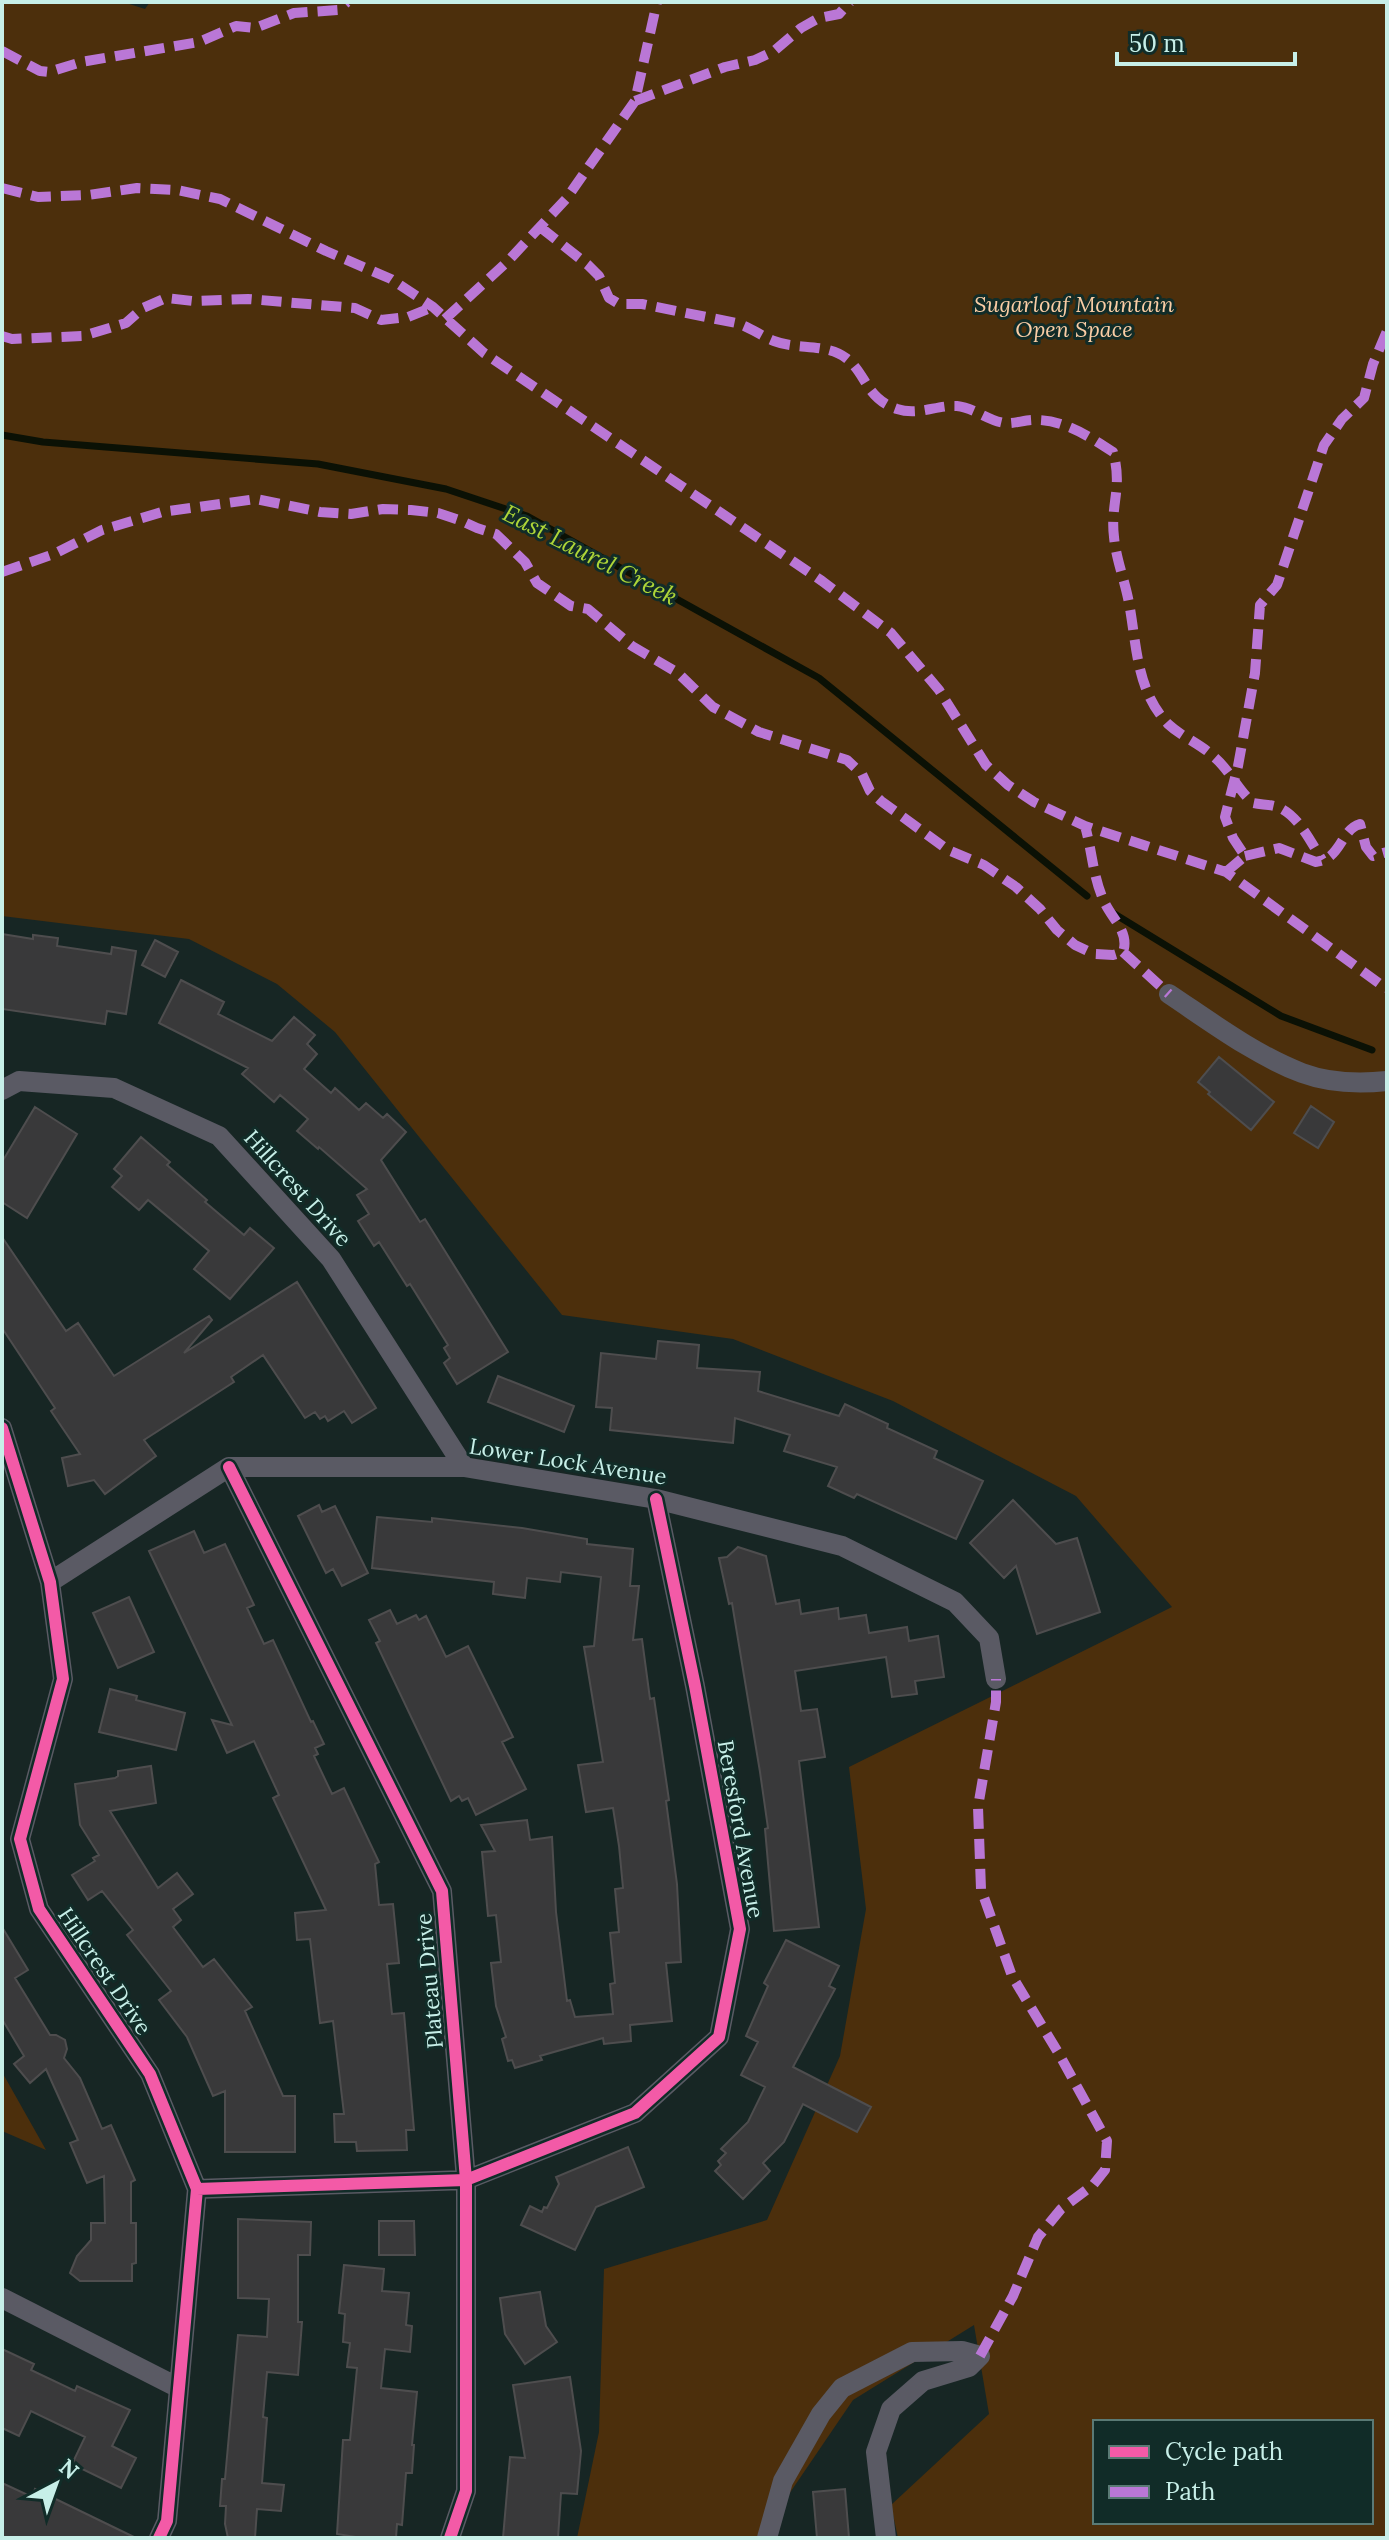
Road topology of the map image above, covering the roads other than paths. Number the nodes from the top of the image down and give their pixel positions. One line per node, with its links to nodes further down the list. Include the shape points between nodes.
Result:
1 (1169, 994): 2 (street, via 1302,1073 1332,1081)
2 (1387, 1081)
3 (2, 1090): 6 (street, Hillcrest Drive, via 19,1081 114,1088 219,1136 331,1259)
4 (2, 1428): 8 (street, Hillcrest Drive)
5 (229, 1467): 6 (street, Lower Lock Avenue); 8 (street); 10 (street, Plateau Drive, via 442,1891)
6 (464, 1467): 7 (street, Lower Lock Avenue)
7 (656, 1499): 9 (street, Lower Lock Avenue, via 842,1546 955,1602 989,1638); 10 (street, Beresford Avenue, via 740,1929 719,2037 635,2113)
8 (50, 1582): 11 (street, Hillcrest Drive, via 63,1679 20,1839 39,1909 150,2074)
9 (996, 1679)
10 (466, 2180): 11 (street, Beresford Avenue); 15 (street, Plateau Drive, via 466,2491)
11 (197, 2189): 13 (street, Hillcrest Drive)
12 (2, 2298): 13 (street)
13 (179, 2388): 14 (street, Hillcrest Drive, via 167,2521)
14 (159, 2538)
15 (450, 2538)
16 (767, 2538): 17 (street, via 783,2481 842,2388 912,2352 980,2356 969,2367 923,2381 891,2409 876,2452)
17 (886, 2538)

